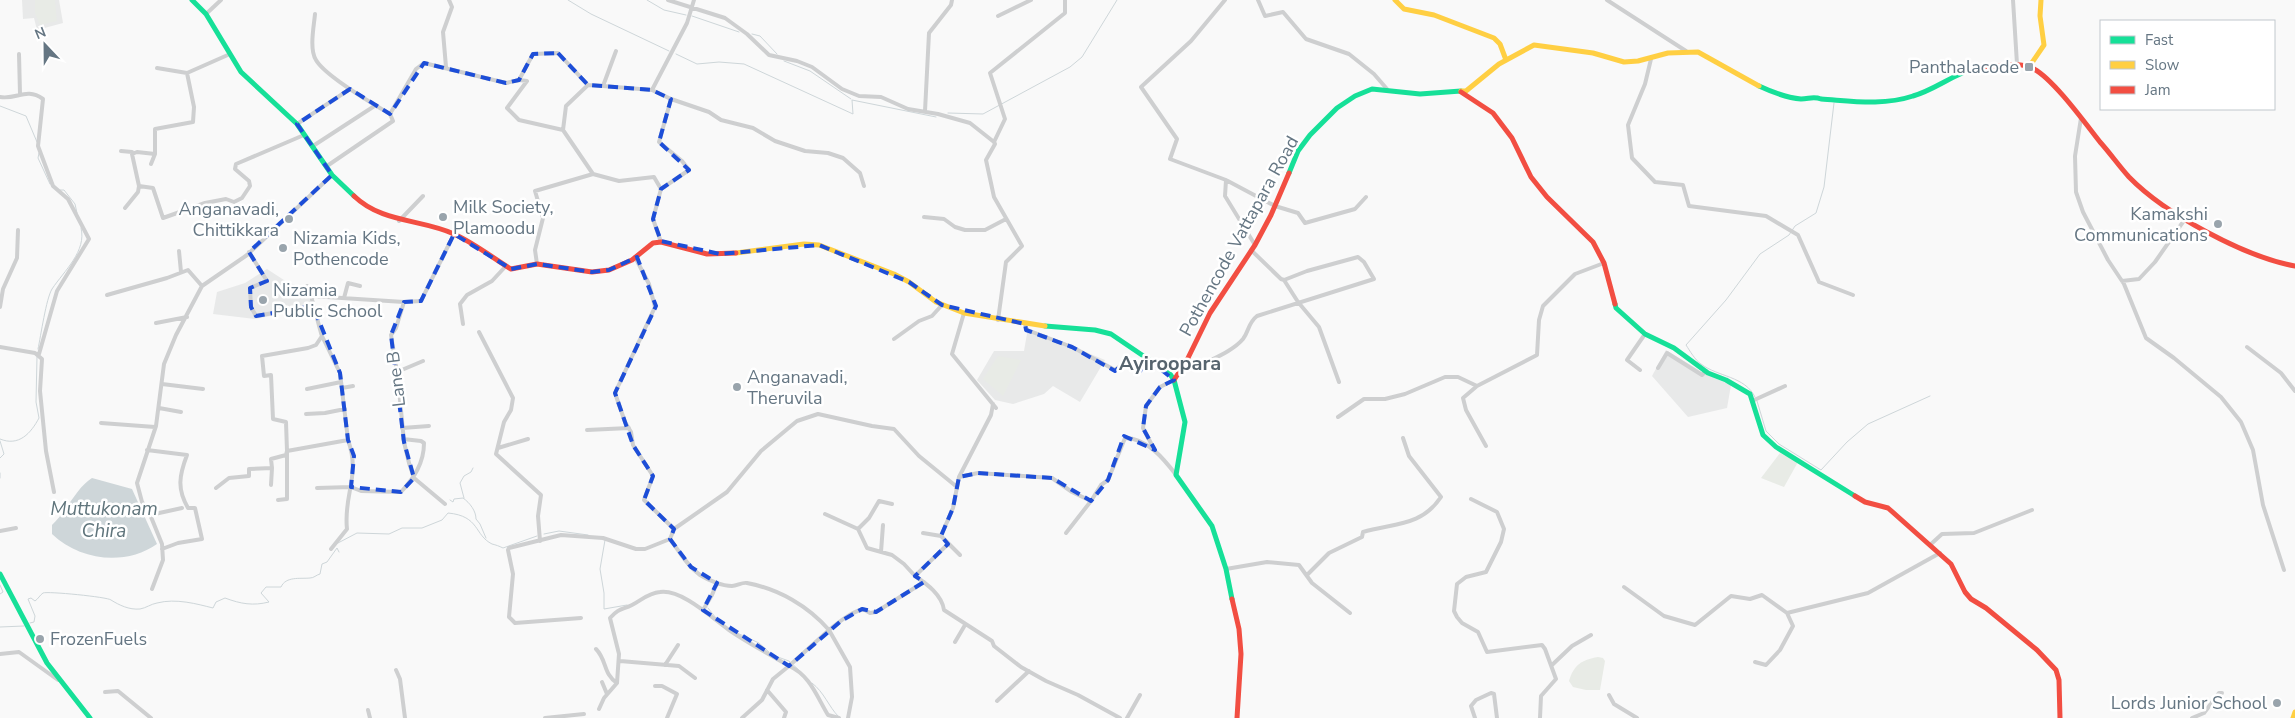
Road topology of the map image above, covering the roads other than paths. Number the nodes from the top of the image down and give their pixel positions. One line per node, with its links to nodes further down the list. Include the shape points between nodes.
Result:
1 (192, 0): 16 (main road)
2 (221, 0): 16 (street)
3 (449, 0): 28 (street, via 452,7 443,32)
4 (668, 0): 15 (street)
5 (694, 0): 15 (street)
6 (952, 0): 41 (street, via 929,33)
7 (1032, 0): 18 (street)
8 (1065, 0): 47 (street, via 1065,13 990,73 1005,119)
9 (1225, 0): 56 (street, via 1190,41 1141,87 1176,139 1170,159)
10 (1258, 0): 34 (street, via 1265,16 1283,12 1306,39 1349,54)
11 (1395, 0): 24 (main road, via 1404,9 1434,15 1484,33 1500,44)
12 (1607, 0): 20 (street)
13 (2013, 0): 25 (street)
14 (2041, 0): 26 (main road, via 2044,45)
15 (691, 7): 35 (street, via 688,24); 41 (street, via 730,20 769,55 812,67 842,89 859,96 881,97 908,109)
16 (206, 14): 22 (main road)
17 (315, 14): 33 (street, via 313,52 316,60)
18 (998, 16)
19 (616, 51): 32 (street)
20 (1686, 51): 23 (main road, Pothencode Vattapara Road); 25 (main road, Pothencode Vattapara Road, via 1698,52 1779,95 1886,103 1915,96 1974,68)
21 (19, 54): 37 (street)
22 (230, 54): 29 (street); 44 (main road, via 249,81)
23 (1651, 59): 24 (main road, Pothencode Vattapara Road, via 1624,62 1593,53 1534,45); 86 (street, via 1645,84 1628,125 1632,158 1655,182 1683,186 1689,206 1766,216 1798,235 1819,282)
24 (1506, 60): 36 (main road, Pothencode Vattapara Road)
25 (2017, 64): 26 (main road, Pothencode Vattapara Road)
26 (2029, 67): 43 (main road, Pothencode Vattapara Road, via 2048,80)
27 (157, 68): 29 (street)
28 (446, 68): 30 (street, via 506,83); 42 (street, via 424,64 416,69)
29 (187, 73): 51 (street, via 194,107 193,122 155,129)
30 (519, 80): 31 (street, via 533,54 556,53); 45 (street, via 527,82 507,108 519,120)
31 (588, 85): 32 (street); 45 (street, via 566,106)
32 (603, 86): 35 (street)
33 (350, 88): 40 (street); 44 (street)
34 (1387, 89): 36 (main road, Pothencode Vattapara Road, via 1420,94); 62 (main road, Pothencode Vattapara Road, via 1372,89 1355,96 1337,108 1310,135 1298,152)
35 (652, 90): 39 (street)
36 (1461, 92): 75 (main road, via 1494,113 1512,138 1531,177 1593,242)
37 (20, 94): 38 (street); 106 (street, via 36,94 44,99 38,146 53,186 68,199 89,239 58,291)
38 (0, 97)
39 (671, 99): 58 (street, via 721,120 753,128 775,141 843,158 860,173); 59 (street, via 659,142 689,170)
40 (376, 106): 42 (street); 48 (street)
41 (925, 112): 47 (street, via 970,123)
42 (390, 114): 53 (street, via 391,124)
43 (2081, 118): 66 (main road, Pothencode Vattapara Road, via 2140,187); 81 (street, via 2075,156 2076,192 2083,212)
44 (296, 124): 46 (main road)
45 (563, 130): 54 (street)
46 (304, 135): 48 (main road); 57 (street, via 236,164 235,169 249,181 250,186 242,198 234,202 226,199 205,203 163,218 153,188)
47 (994, 142): 65 (street, via 986,160 994,197)
48 (313, 146): 53 (main road)
49 (121, 151): 50 (street)
50 (132, 154): 51 (street); 57 (street)
51 (155, 154): 52 (street)
52 (151, 164)
53 (326, 166): 55 (main road)
54 (592, 174): 59 (street, via 619,181 654,177); 76 (street, via 535,191 543,218 535,250)
55 (332, 175): 67 (main road, via 361,203); 73 (street)
56 (1226, 180): 62 (street); 71 (street, via 1224,196)
57 (139, 186): 63 (street)
58 (864, 186)
59 (661, 189): 70 (street, via 653,219)
60 (423, 196): 67 (street)
61 (1366, 197): 62 (street, via 1355,208 1305,223 1298,213)
62 (1275, 206): 71 (main road, Pothencode Vattapara Road)
63 (125, 208)
64 (924, 217): 65 (street, via 944,219 965,230 985,230)
65 (1006, 219): 96 (street, via 1022,246 1006,262)
66 (2184, 219): 77 (main road, Pothencode Vattapara Road, via 2255,256); 81 (street, via 2155,262 2139,279)
67 (399, 221): 69 (main road)
68 (18, 230): 93 (street, via 17,258 3,289)
69 (454, 234): 78 (main road); 89 (street, via 421,301)
70 (661, 242): 74 (main road, via 653,243); 91 (main road, via 707,254 819,245 902,278)
71 (1253, 247): 80 (street); 108 (main road, Pothencode Vattapara Road, via 1210,313)
72 (179, 251): 79 (street)
73 (249, 252): 82 (street); 92 (street, via 267,281 250,288 251,307 256,316)
74 (635, 257): 76 (main road, via 609,270 592,272); 135 (street, via 656,307 615,393)
75 (1604, 263): 101 (main road, via 1616,308); 119 (street, via 1575,274 1543,306 1537,355)
76 (537, 264): 78 (main road, via 511,269)
77 (2295, 266)
78 (505, 267): 98 (street, via 492,281 467,295 460,304)
79 (181, 272): 82 (street, via 191,272); 85 (street)
80 (1284, 280): 90 (street); 90 (street, via 1358,257 1374,279)
81 (2122, 282): 183 (street, via 2146,338 2221,397 2241,422 2252,450 2263,505)
82 (202, 286): 95 (street)
83 (307, 286): 87 (street)
84 (360, 286): 88 (street, via 348,283)
85 (107, 294)
86 (1852, 295)
87 (310, 296): 88 (street); 92 (street)
88 (344, 298): 89 (street)
89 (404, 302): 113 (street, Lane B, via 391,336)
90 (1298, 302): 108 (street, via 1257,316 1250,321 1242,340 1204,363 1197,365); 116 (street, via 1319,327)
91 (942, 305): 94 (main road); 103 (street, via 932,316)
92 (313, 306): 102 (street)
93 (0, 307)
94 (964, 313): 96 (main road); 148 (street, via 952,354 994,406)
95 (187, 317): 97 (street); 117 (street, via 164,364)
96 (998, 321): 99 (main road)
97 (156, 322)
98 (463, 324)
99 (1025, 324): 107 (main road, via 1111,334); 107 (street, via 1027,330 1072,347 1114,370 1122,365 1142,369)
100 (479, 332): 142 (street, via 513,398)
101 (1644, 334): 111 (street, via 1627,360); 112 (main road, via 1674,348)
102 (322, 336): 115 (street); 145 (street, via 316,345 308,348 262,356 264,376 271,375 272,419 286,422)
103 (894, 339)
104 (0, 347): 106 (street)
105 (2247, 347): 124 (street, via 2281,373)
106 (39, 354): 155 (street, via 42,359 43,425)
107 (1149, 360): 114 (main road)
108 (1187, 360): 114 (main road, Pothencode Vattapara Road)
109 (423, 362): 113 (street)
110 (1658, 368): 112 (street, via 1667,353 1702,375)
111 (1640, 370)
112 (1706, 371): 125 (main road, via 1741,387 1750,394)
113 (397, 372): 134 (street, Lane B)
114 (1174, 380): 144 (street, via 1160,387 1146,406 1143,428); 147 (main road, via 1185,422)
115 (342, 382): 121 (street); 123 (street)
116 (1339, 382)
117 (162, 384): 122 (street); 126 (street)
118 (354, 386): 121 (street)
119 (1477, 386): 130 (street, via 1458,377 1445,377 1405,394 1385,399 1364,399); 141 (street, via 1463,398)
120 (1785, 386): 125 (street)
121 (342, 388): 127 (street)
122 (203, 389)
123 (307, 390)
124 (2295, 391)
125 (1752, 401): 176 (main road, via 1763,435 1776,447 1865,502 1888,508)
126 (159, 408): 128 (street); 133 (street)
127 (345, 408): 129 (street); 140 (street)
128 (181, 412)
129 (306, 414)
130 (1338, 417)
131 (101, 423): 133 (street)
132 (429, 426): 134 (street, Lane B)
133 (155, 427): 143 (street)
134 (402, 428): 138 (street, Lane B)
135 (629, 428): 136 (street); 167 (street, via 633,445 653,476 644,500)
136 (587, 430)
137 (1404, 438): 185 (street, via 1409,456 1441,498 1424,516 1362,532 1362,537 1329,553)
138 (403, 439): 149 (street, Lane B); 149 (street, via 424,443)
139 (528, 439): 142 (street)
140 (348, 440): 145 (street); 151 (street, via 354,456)
141 (1486, 446)
142 (498, 448): 174 (street, via 496,454 542,495 538,516)
143 (147, 450): 164 (street, via 137,483 142,502); 177 (street, via 187,455 180,493 188,508 195,508 202,539)
144 (1155, 450): 147 (street); 158 (street, via 1131,439 1123,439 1108,480)
145 (287, 451): 146 (street, via 286,455 271,459); 157 (street, via 287,499)
146 (272, 468): 150 (street); 153 (street, via 249,469 249,476 229,478)
147 (1177, 476): 182 (main road, via 1212,526)
148 (959, 477): 152 (street); 158 (street, via 978,473 1052,478)
149 (414, 478): 151 (street, via 401,492 361,491); 159 (street)
150 (271, 485)
151 (351, 487): 154 (street); 178 (street, via 347,529)
152 (956, 487): 167 (street, via 919,456 894,429 818,414 797,422 761,451 727,492); 172 (street, via 953,508)
153 (216, 488)
154 (317, 488)
155 (54, 492)
156 (1471, 499): 205 (street, via 1497,512 1504,529 1486,572 1466,577 1457,584 1456,618 1478,632 1487,652 1542,645)
157 (278, 500)
158 (1091, 501): 171 (street)
159 (445, 504)
160 (892, 504): 168 (street, via 879,501)
161 (182, 508): 164 (street)
162 (2032, 510): 176 (street, via 1974,533 1942,534)
163 (826, 514): 168 (street)
164 (150, 515): 177 (street, via 161,538)
165 (883, 525): 179 (street)
166 (16, 528): 169 (street)
167 (674, 529): 173 (street)
168 (858, 529): 179 (street, via 867,548)
169 (0, 531)
170 (923, 533): 172 (street)
171 (1066, 533)
172 (941, 536): 175 (street)
173 (670, 539): 174 (street, via 645,549 603,538 561,535); 188 (street, via 691,567)
174 (540, 541): 194 (street, via 512,546 508,550 513,574 511,620 515,623)
175 (948, 544): 181 (street); 186 (street)
176 (1930, 545): 180 (main road)
177 (162, 549): 190 (street, via 163,560)
178 (331, 549)
179 (882, 552): 186 (street, via 892,555)
180 (1940, 553): 193 (street, via 1868,593); 243 (main road, via 1951,564 1971,599 2037,650 2056,670)
181 (960, 555)
182 (1226, 569): 185 (street, via 1267,562 1293,563); 238 (main road, via 1239,628 1241,654)
183 (2284, 570)
184 (0, 574): 211 (main road, via 47,663)
185 (1307, 575): 192 (street, via 1312,583)
186 (915, 576): 187 (street)
187 (924, 582): 195 (street, via 943,604 944,610); 196 (street, via 876,612 870,614 860,610)
188 (717, 583): 191 (street); 196 (street, via 732,586 746,583 774,590 814,614)
189 (1624, 587): 193 (street, via 1664,616 1695,625 1731,596 1750,599 1762,595)
190 (152, 589)
191 (704, 610): 202 (street, via 672,593 660,591 617,609 610,618); 206 (street)
192 (1350, 613)
193 (1787, 614): 203 (street, via 1793,626 1780,650 1766,665)
194 (580, 618)
195 (965, 624): 198 (street); 208 (street)
196 (829, 630): 206 (street); 235 (street, via 850,668 852,696)
197 (1591, 635): 205 (street, via 1572,646)
198 (955, 642)
199 (678, 645): 204 (street)
200 (596, 649): 212 (street, via 603,655 609,678)
201 (0, 654): 211 (street, via 18,652)
202 (620, 661): 204 (street); 212 (street)
203 (1756, 662)
204 (665, 665): 209 (street, via 679,666)
205 (1552, 665): 241 (street, via 1556,679 1541,696)
206 (789, 666): 214 (street, via 773,679); 233 (street, via 798,670 817,693)
207 (396, 670): 228 (street)
208 (1029, 671): 220 (street); 236 (street)
209 (695, 678)
210 (602, 682): 217 (street)
211 (63, 683): 225 (main road)
212 (617, 683): 217 (street)
213 (655, 686): 230 (street, via 676,694)
214 (767, 690): 231 (street, via 762,700); 232 (street, via 786,712)
215 (105, 692): 226 (street, via 118,691)
216 (2222, 693): 244 (street, via 2204,713)
217 (607, 694): 221 (street)
218 (1140, 695): 237 (street)
219 (1610, 695): 242 (street, via 1614,704)
220 (997, 700)
221 (599, 709)
222 (368, 710): 227 (street)
223 (2295, 712): 245 (main road)
224 (584, 714): 229 (street)
225 (90, 718)
226 (151, 718)
227 (370, 718)
228 (405, 718)
229 (545, 718)
230 (667, 718)
231 (742, 718)
232 (784, 718)
233 (830, 718): 234 (street)
234 (839, 718)
235 (848, 718)
236 (1120, 718)
237 (1127, 718)
238 (1237, 718)
239 (1475, 718): 240 (street, via 1473,702 1491,693 1494,694)
240 (1498, 718)
241 (1540, 718)
242 (1637, 718)
243 (2060, 718)
244 (2192, 718)
245 (2293, 718)

